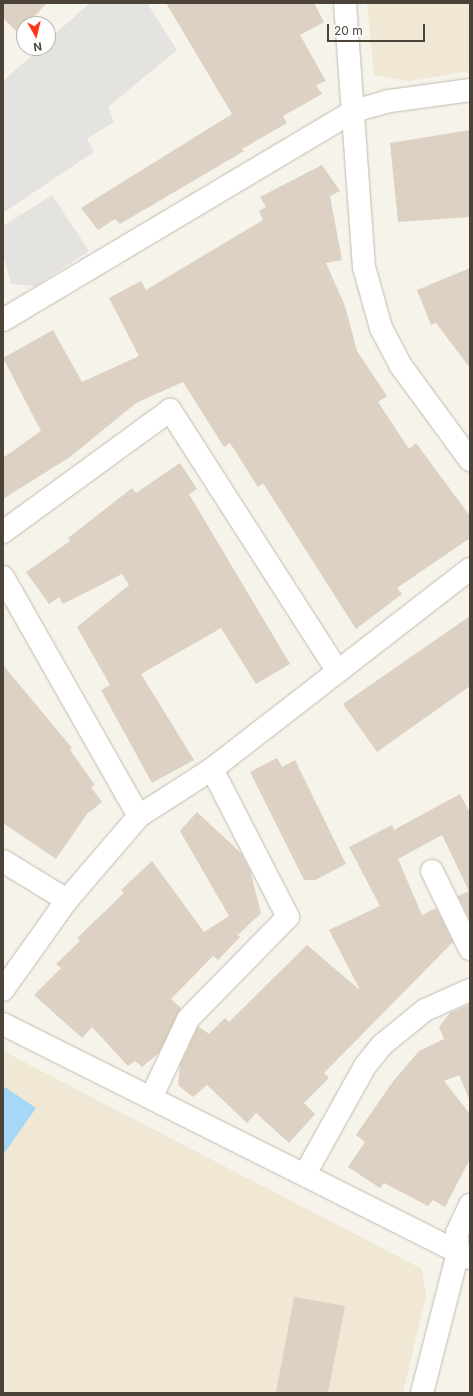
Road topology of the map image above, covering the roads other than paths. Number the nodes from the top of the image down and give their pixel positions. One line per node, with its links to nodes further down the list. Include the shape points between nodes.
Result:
1 (345, 3): 3 (street)
2 (470, 90): 3 (street, via 390,101)
3 (354, 111): 4 (street); 5 (street, via 364,267 381,328 402,366)
4 (3, 320)
5 (470, 460)
6 (3, 532): 9 (street, via 170,410)
7 (470, 569): 9 (street)
8 (3, 577): 11 (street)
9 (338, 670): 10 (street)
10 (212, 769): 11 (street); 19 (street, via 288,917 188,1018)
11 (140, 816): 14 (street)
12 (3, 861): 14 (street)
13 (432, 871): 15 (street)
14 (67, 900): 16 (street)
15 (470, 950)
16 (3, 990)
17 (470, 990): 20 (street, via 425,1010 382,1045 365,1066)
18 (3, 1024): 19 (street)
19 (152, 1096): 20 (street)
20 (305, 1174): 22 (street)
21 (470, 1205): 22 (street, via 457,1233)
22 (464, 1256): 23 (street)
23 (422, 1393)

